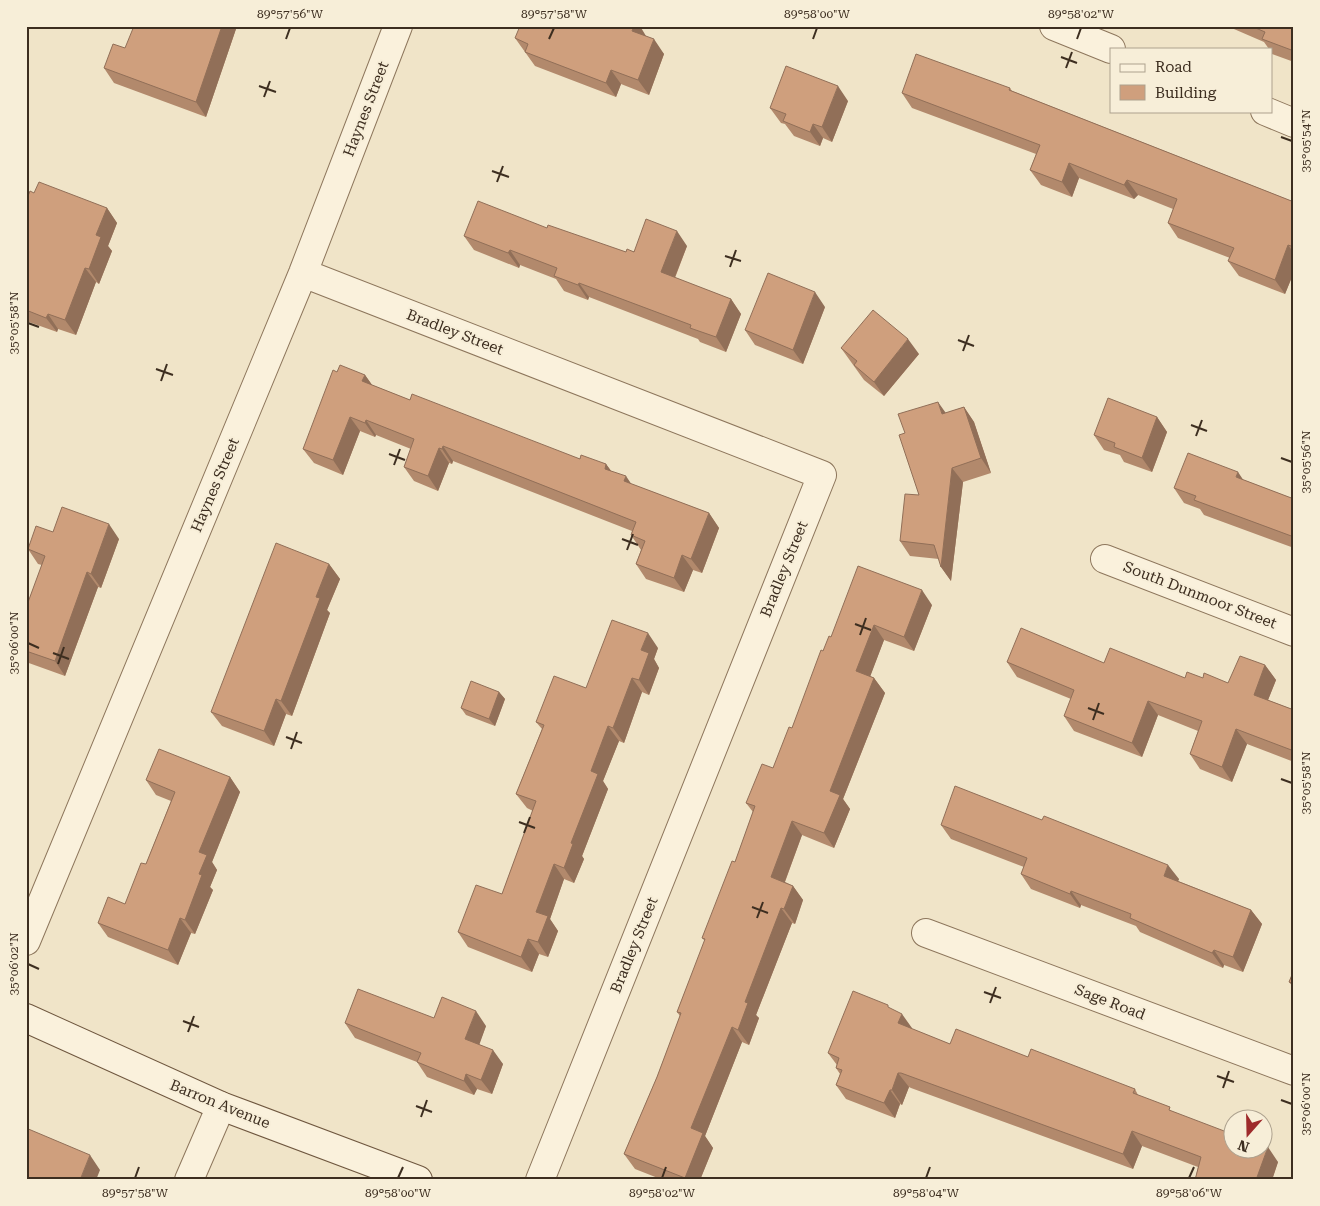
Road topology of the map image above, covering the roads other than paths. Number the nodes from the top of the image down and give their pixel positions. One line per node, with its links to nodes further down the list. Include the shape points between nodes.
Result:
1 (398, 26): 6 (street, Haynes Street)
2 (1054, 26): 3 (street)
3 (1110, 49)
4 (1267, 112): 5 (street)
5 (1294, 123)
6 (303, 272): 10 (street, Haynes Street); 16 (street, Bradley Street, via 822,475)
7 (1105, 559): 8 (street, South Dunmoor Street)
8 (1294, 632)
9 (926, 933): 12 (street, Sage Road)
10 (26, 941)
11 (26, 1018): 13 (street, Barron Avenue)
12 (1294, 1071)
13 (221, 1106): 14 (street); 15 (street, Barron Avenue)
14 (189, 1180)
15 (418, 1180)
16 (540, 1180)

